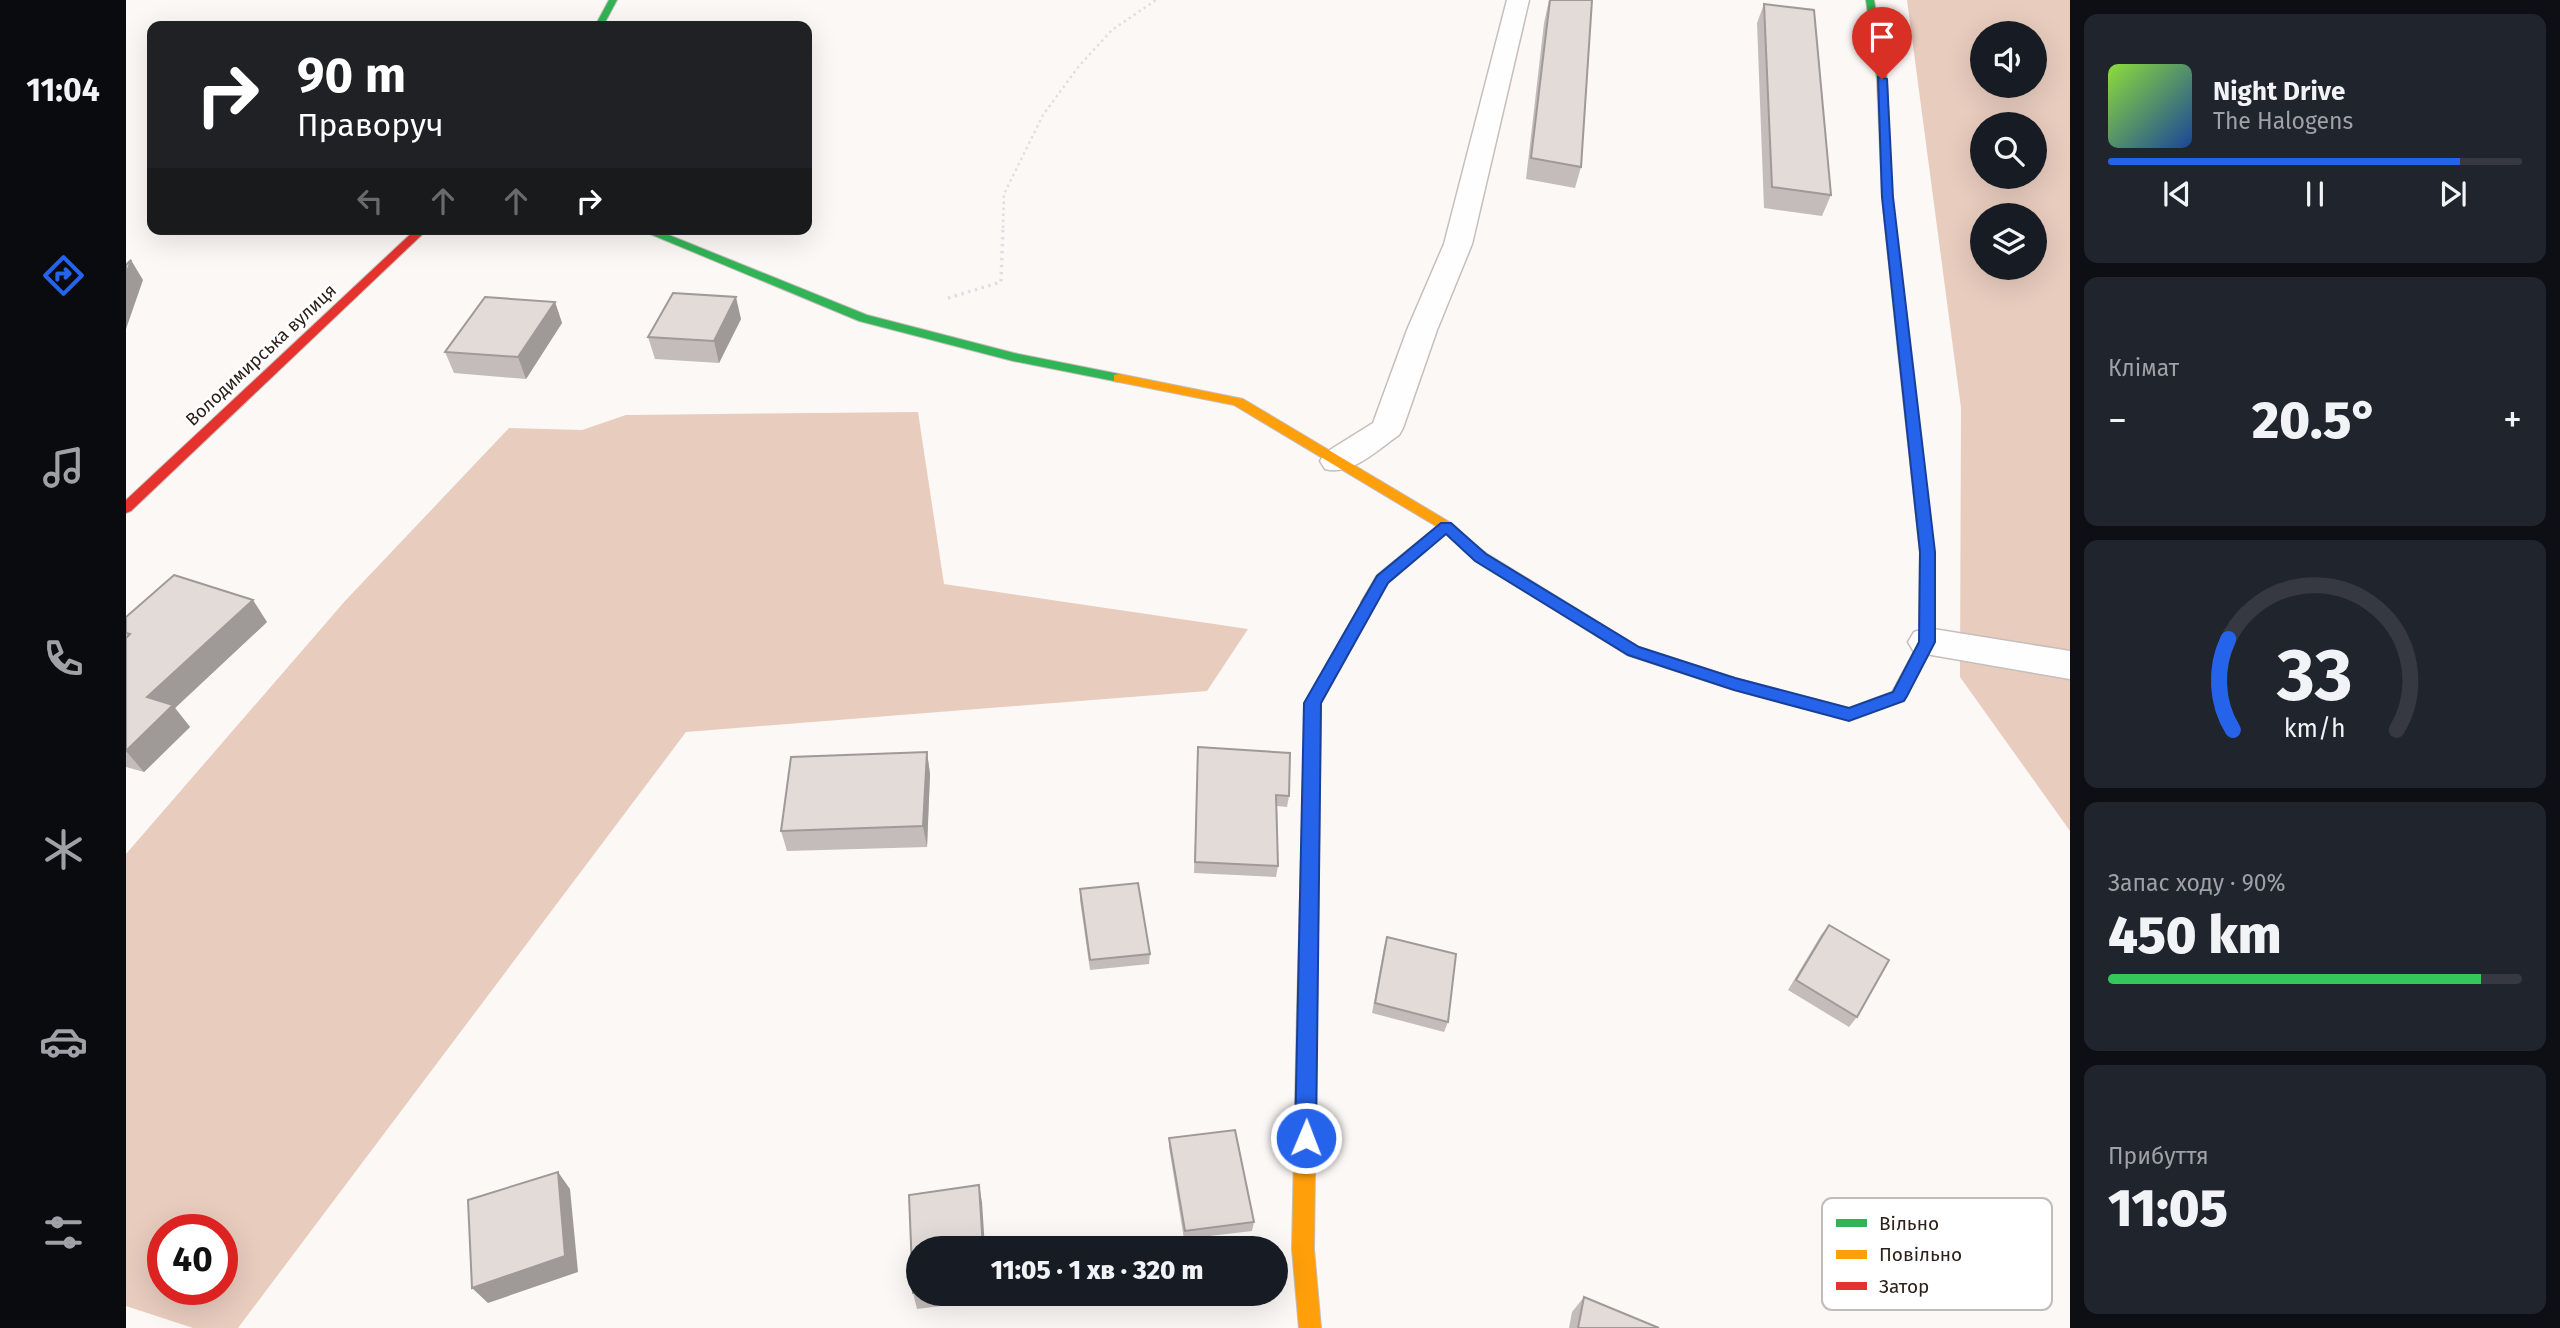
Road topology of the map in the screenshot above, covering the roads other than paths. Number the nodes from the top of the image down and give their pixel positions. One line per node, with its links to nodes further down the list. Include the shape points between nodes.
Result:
1 (613, 0): 4 (street)
2 (1518, 0): 7 (street, via 1458,244 1387,428)
3 (1870, 0): 10 (street, via 1882,79 1887,197 1927,552)
4 (602, 21)
5 (417, 235): 8 (street, Володимирська вулиця)
6 (661, 235): 7 (street, via 863,318 1013,356 1238,402)
7 (1337, 461): 9 (street)
8 (126, 508)
9 (1446, 527): 10 (street, via 1480,557 1633,651 1849,714 1898,696); 12 (street, via 1382,579 1312,703 1303,1249)
10 (1927, 642): 11 (street)
11 (2070, 665)
12 (1310, 1328)

